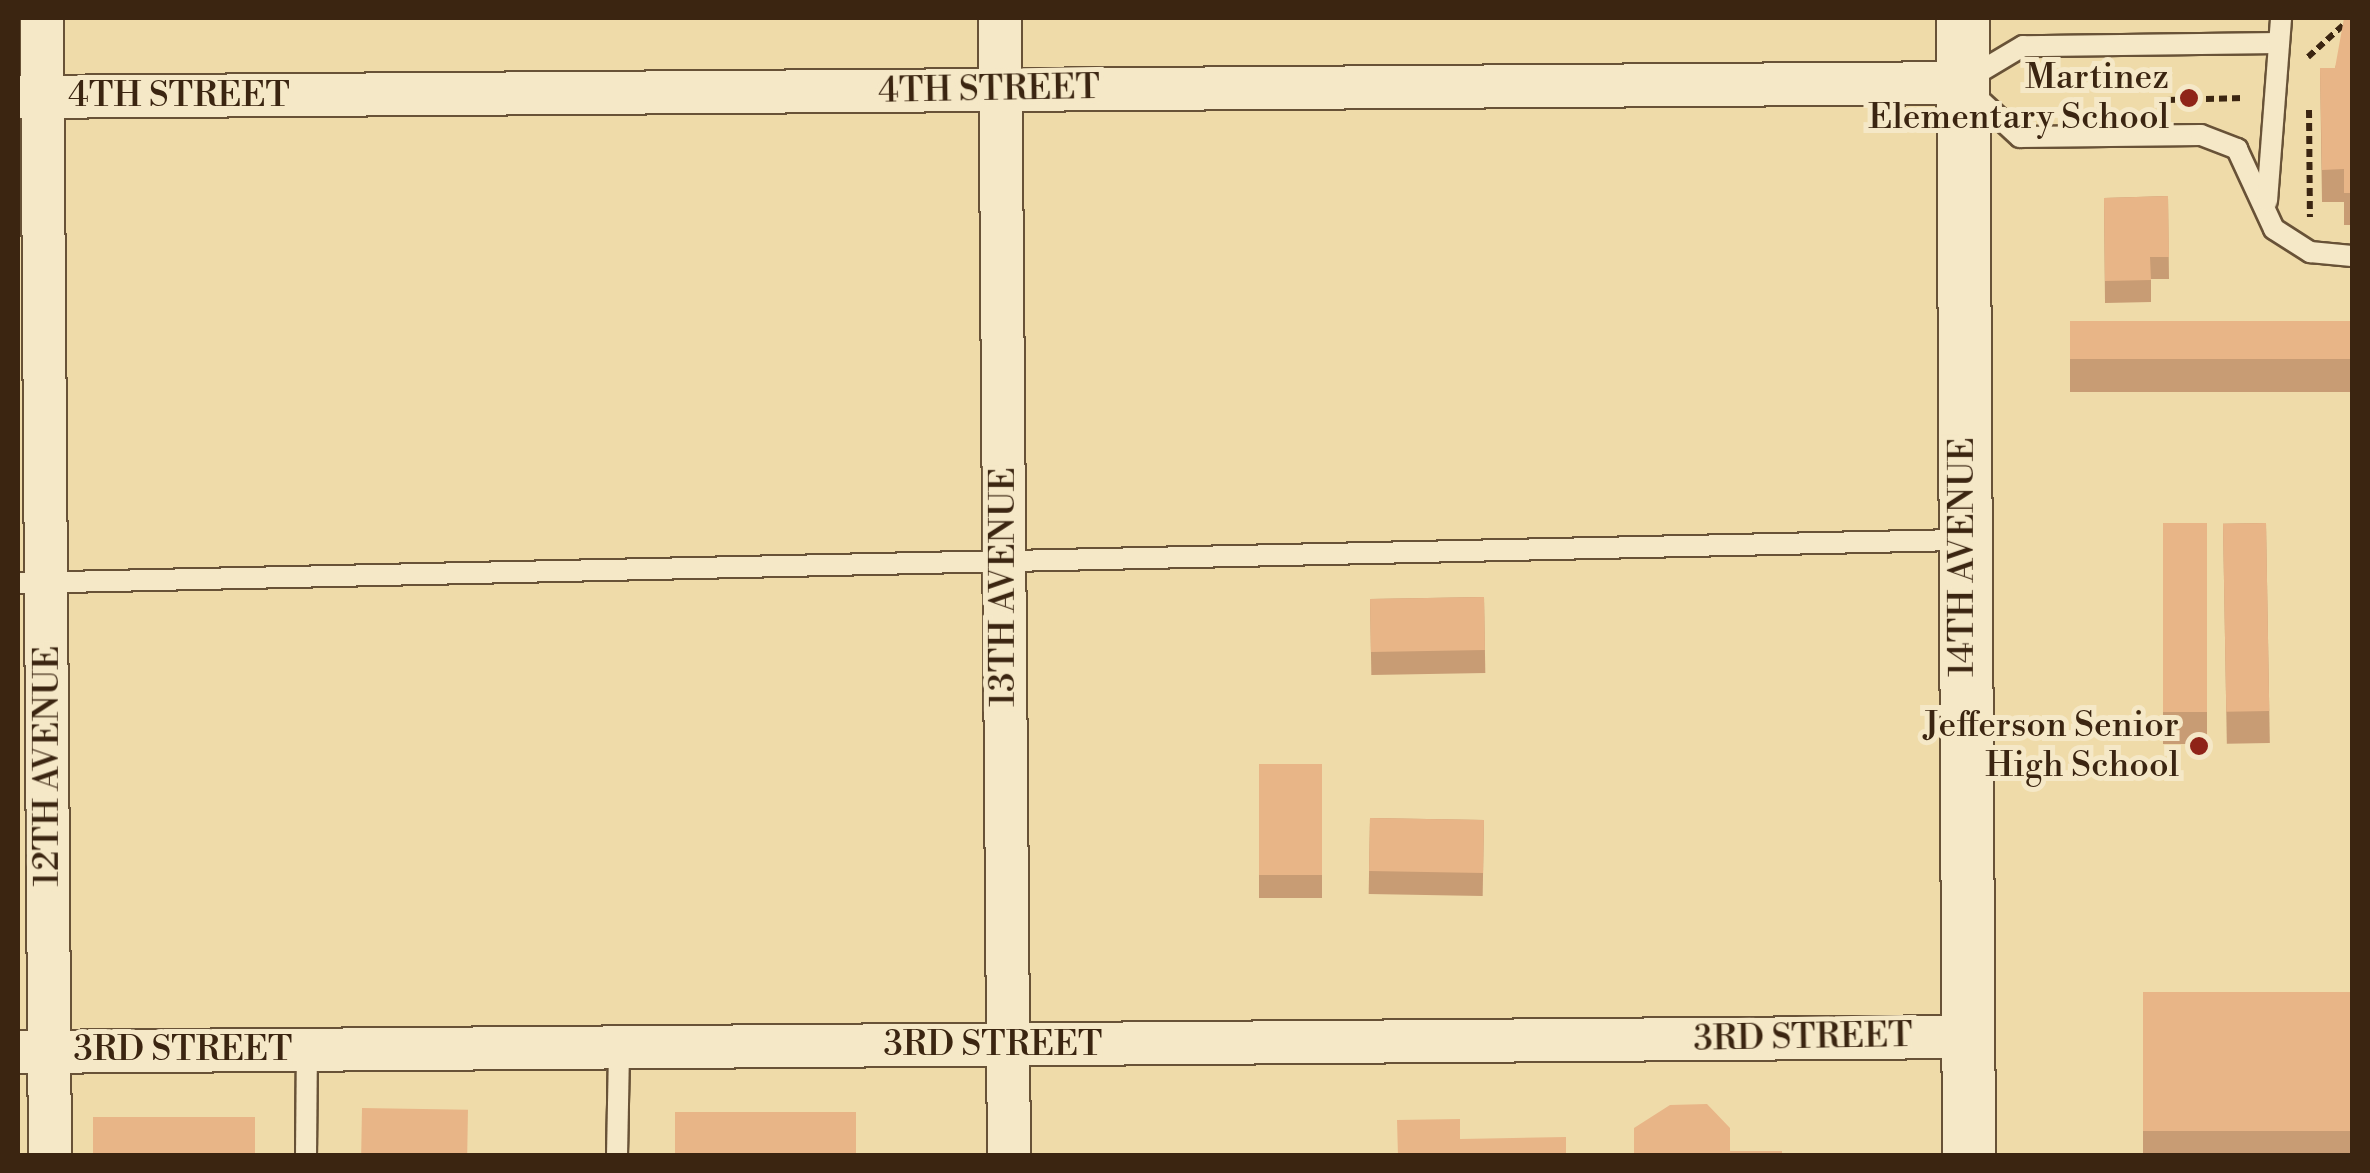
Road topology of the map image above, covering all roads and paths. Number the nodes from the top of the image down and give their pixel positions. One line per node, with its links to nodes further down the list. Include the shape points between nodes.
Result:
1 (42, 18): 10 (street, 12TH AVENUE)
2 (1000, 18): 9 (street, 13TH AVENUE)
3 (1963, 18): 8 (street, 14TH AVENUE)
4 (2281, 18): 6 (lane)
5 (2351, 18): 7 (path, via 2308,57)
6 (2280, 43): 8 (lane, via 2023,46); 12 (lane)
7 (2308, 70)
8 (1961, 82): 9 (street, 4TH STREET); 12 (lane, via 2020,137 2201,135 2237,149); 15 (street, 14TH AVENUE)
9 (1001, 90): 10 (street, 4TH STREET); 16 (street, 13TH AVENUE)
10 (30, 97): 17 (street, 12TH AVENUE)
11 (2308, 102): 13 (path)
12 (2267, 201): 14 (lane, via 2274,229 2298,244)
13 (2310, 226)
14 (2352, 256)
15 (1962, 540): 16 (lane); 18 (street, 14TH AVENUE)
16 (1004, 566): 17 (lane); 19 (street, 13TH AVENUE)
17 (32, 582): 22 (street, 12TH AVENUE)
18 (1968, 1037): 19 (street, 3RD STREET); 27 (street, 14TH AVENUE)
19 (1007, 1046): 20 (street, 3RD STREET); 26 (street, 13TH AVENUE)
20 (619, 1048): 21 (street, 3RD STREET); 25 (lane)
21 (306, 1050): 22 (street, 3RD STREET); 24 (lane)
22 (34, 1052): 23 (street, 12TH AVENUE)
23 (50, 1156)
24 (306, 1156)
25 (617, 1156)
26 (1009, 1156)
27 (1968, 1156)

